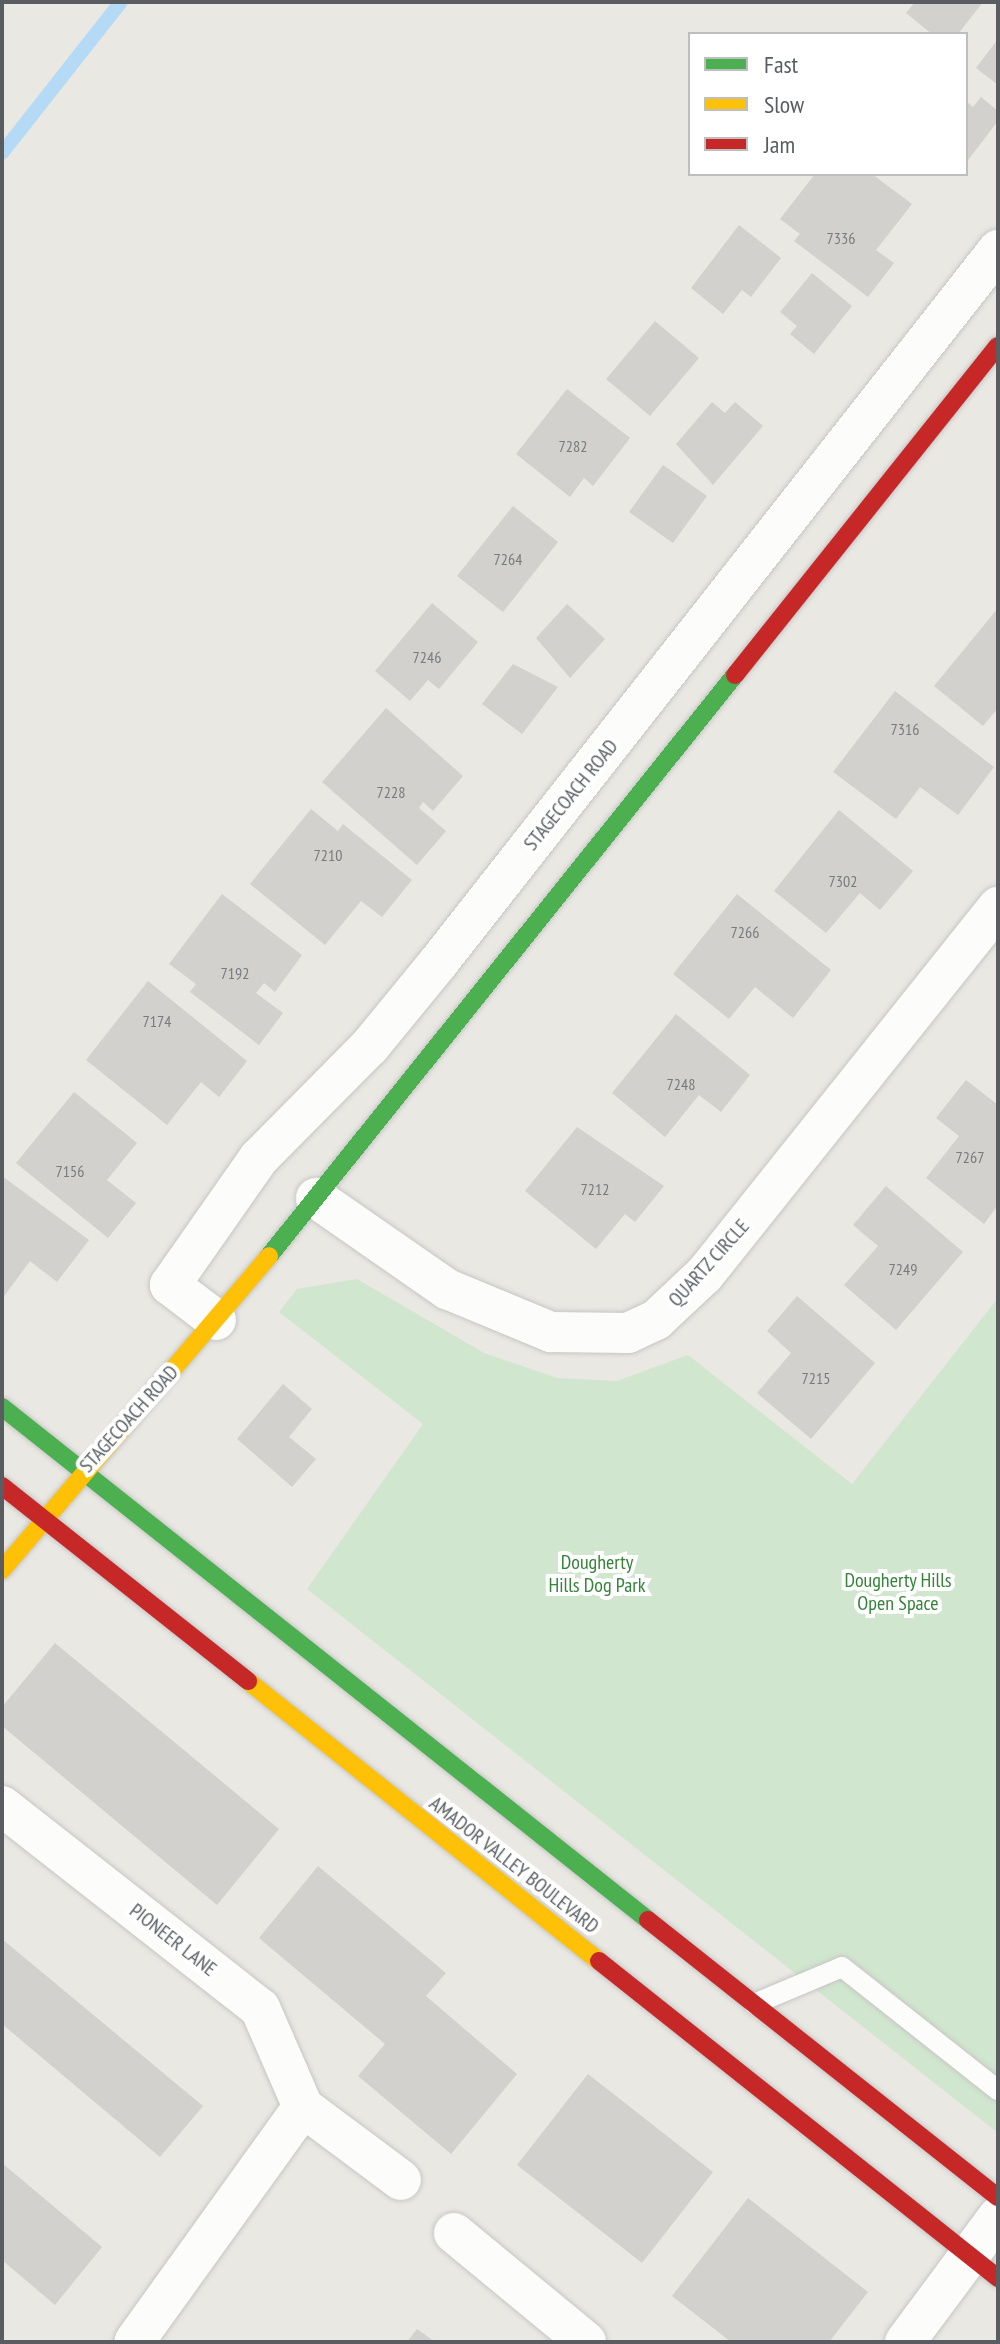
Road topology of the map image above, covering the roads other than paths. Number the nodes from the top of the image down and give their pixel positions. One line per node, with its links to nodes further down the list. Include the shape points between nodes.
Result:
1 (998, 250): 3 (street, STAGECOACH ROAD)
2 (998, 346): 4 (street, STAGECOACH ROAD)
3 (656, 690): 4 (street); 7 (street, STAGECOACH ROAD, via 370,1046 259,1158 197,1242 170,1285)
4 (699, 725): 6 (street, STAGECOACH ROAD)
5 (998, 907): 6 (street, QUARTZ CIRCLE, via 705,1274 656,1320 628,1333 551,1332 447,1289)
6 (316, 1198): 7 (street, STAGECOACH ROAD)
7 (216, 1320): 9 (street, STAGECOACH ROAD)
8 (2, 1407): 9 (street, AMADOR VALLEY BOULEVARD)
9 (82, 1470): 11 (street, STAGECOACH ROAD); 14 (street, AMADOR VALLEY BOULEVARD)
10 (2, 1486): 11 (street, AMADOR VALLEY BOULEVARD)
11 (44, 1519): 12 (street, STAGECOACH ROAD); 21 (street, AMADOR VALLEY BOULEVARD)
12 (2, 1570)
13 (2, 1806): 16 (street, PIONEER LANE, via 260,2008)
14 (754, 2004): 15 (lane, via 842,1967); 18 (street, AMADOR VALLEY BOULEVARD)
15 (998, 2090)
16 (303, 2107): 17 (street, PIONEER LANE); 22 (street)
17 (401, 2180)
18 (998, 2197)
19 (998, 2217): 21 (street)
20 (454, 2233): 23 (street)
21 (984, 2266): 24 (street)
22 (134, 2342)
23 (586, 2342)
24 (905, 2342)

